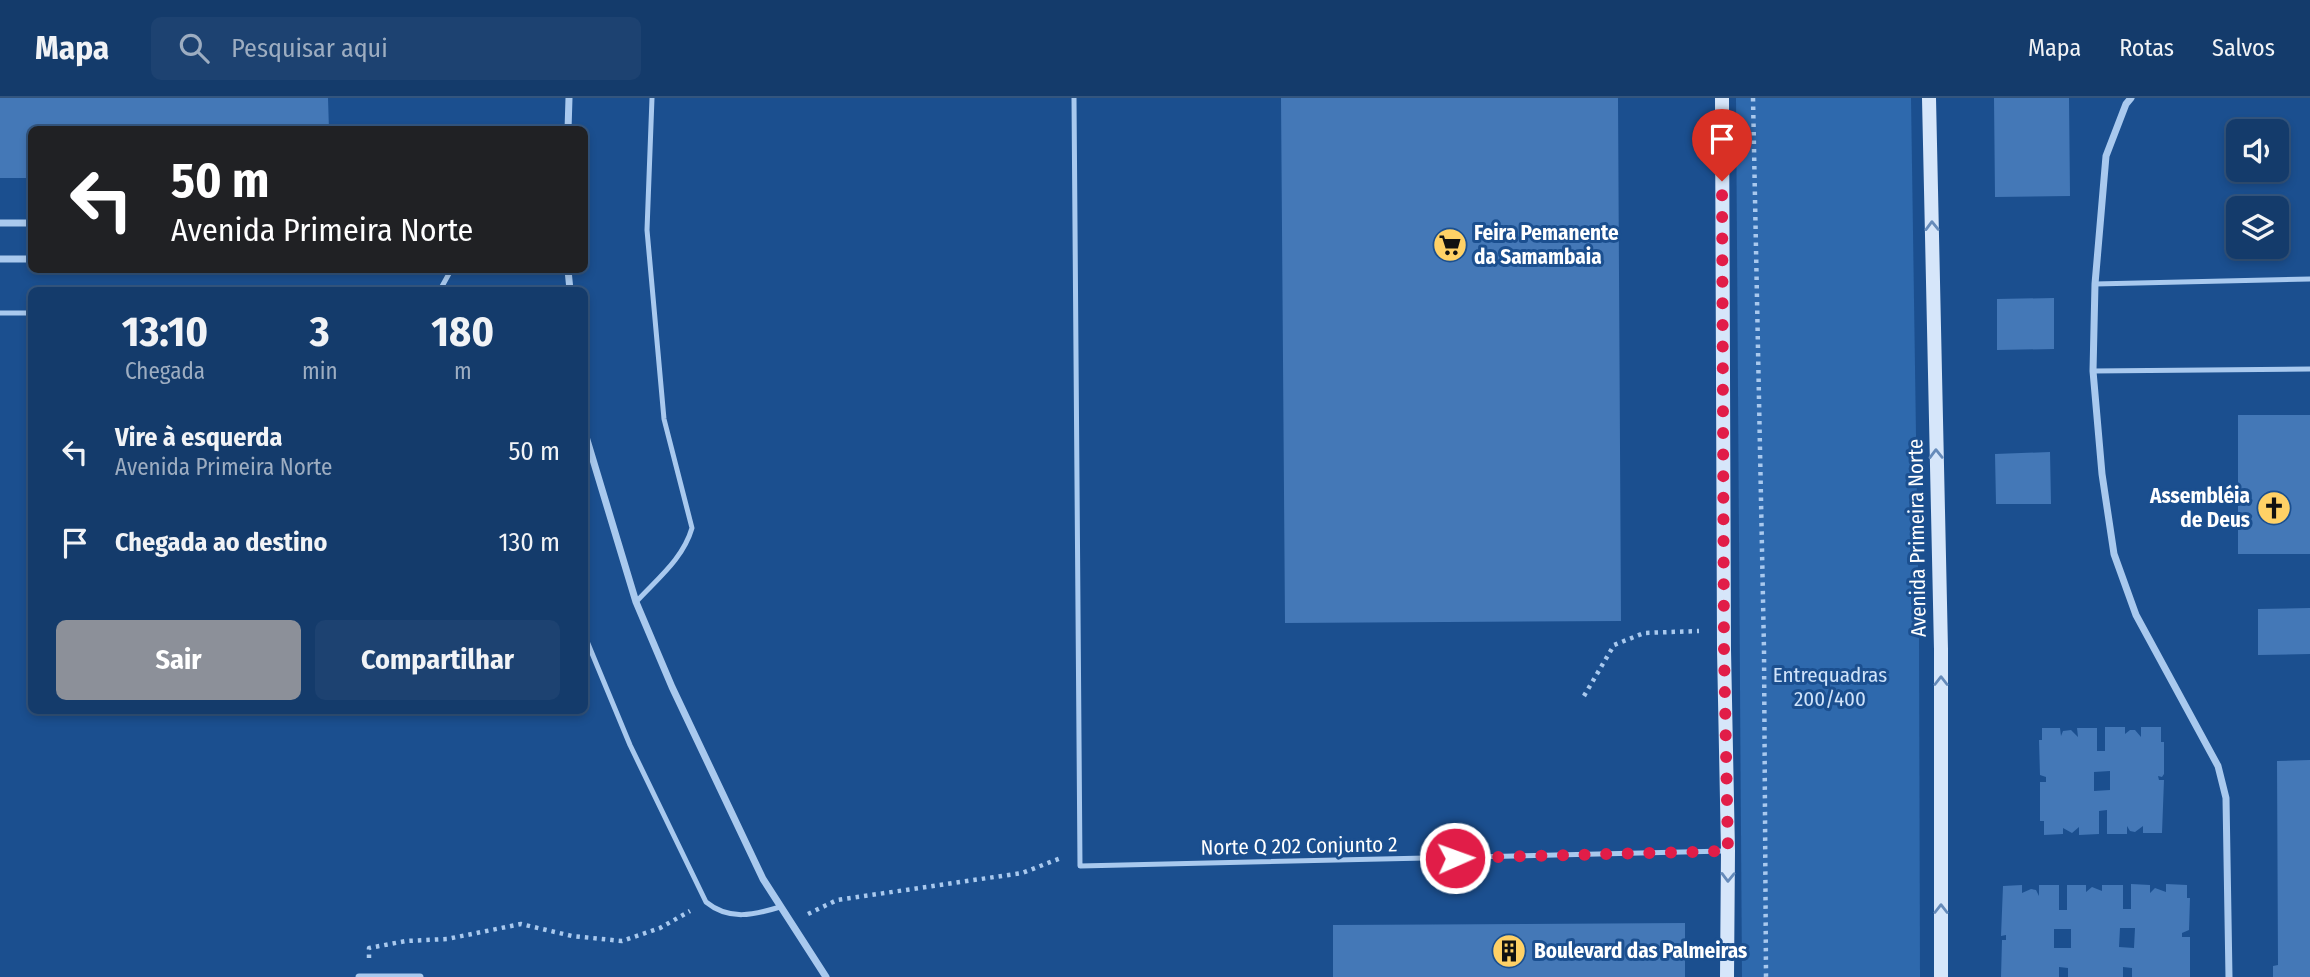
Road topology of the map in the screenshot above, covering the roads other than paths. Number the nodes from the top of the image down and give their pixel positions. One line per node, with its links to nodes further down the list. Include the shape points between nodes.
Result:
1 (569, 98): 7 (street)
2 (652, 98): 19 (lane, via 647,230 664,419 692,528 674,562)
3 (1074, 98): 21 (lane, Norte Q 202 Conjunto 2, via 1080,866)
4 (1721, 98): 21 (main road)
5 (1929, 98): 28 (main road, Avenida Primeira Norte, one-way to 5, via 1941,649)
6 (2131, 98): 13 (street, via 2106,156)
7 (568, 126)
8 (0, 223): 9 (street)
9 (28, 223)
10 (0, 259): 11 (street)
11 (28, 259)
12 (2310, 279): 13 (lane)
13 (2095, 284): 17 (street)
14 (0, 313): 15 (lane)
15 (28, 313)
16 (2310, 369): 17 (lane)
17 (2093, 371): 29 (street, via 2114,554 2136,615 2218,766 2226,798)
18 (588, 443): 19 (street)
19 (636, 602): 22 (street, via 672,687)
20 (588, 644): 22 (lane, via 630,745 706,902 733,915)
21 (1728, 851): 27 (main road, one-way to 27)
22 (780, 907): 26 (street)
23 (369, 976): 24 (street); 25 (street)
24 (359, 977)
25 (420, 977)
26 (826, 977)
27 (1727, 977)
28 (1941, 977)
29 (2229, 977)

